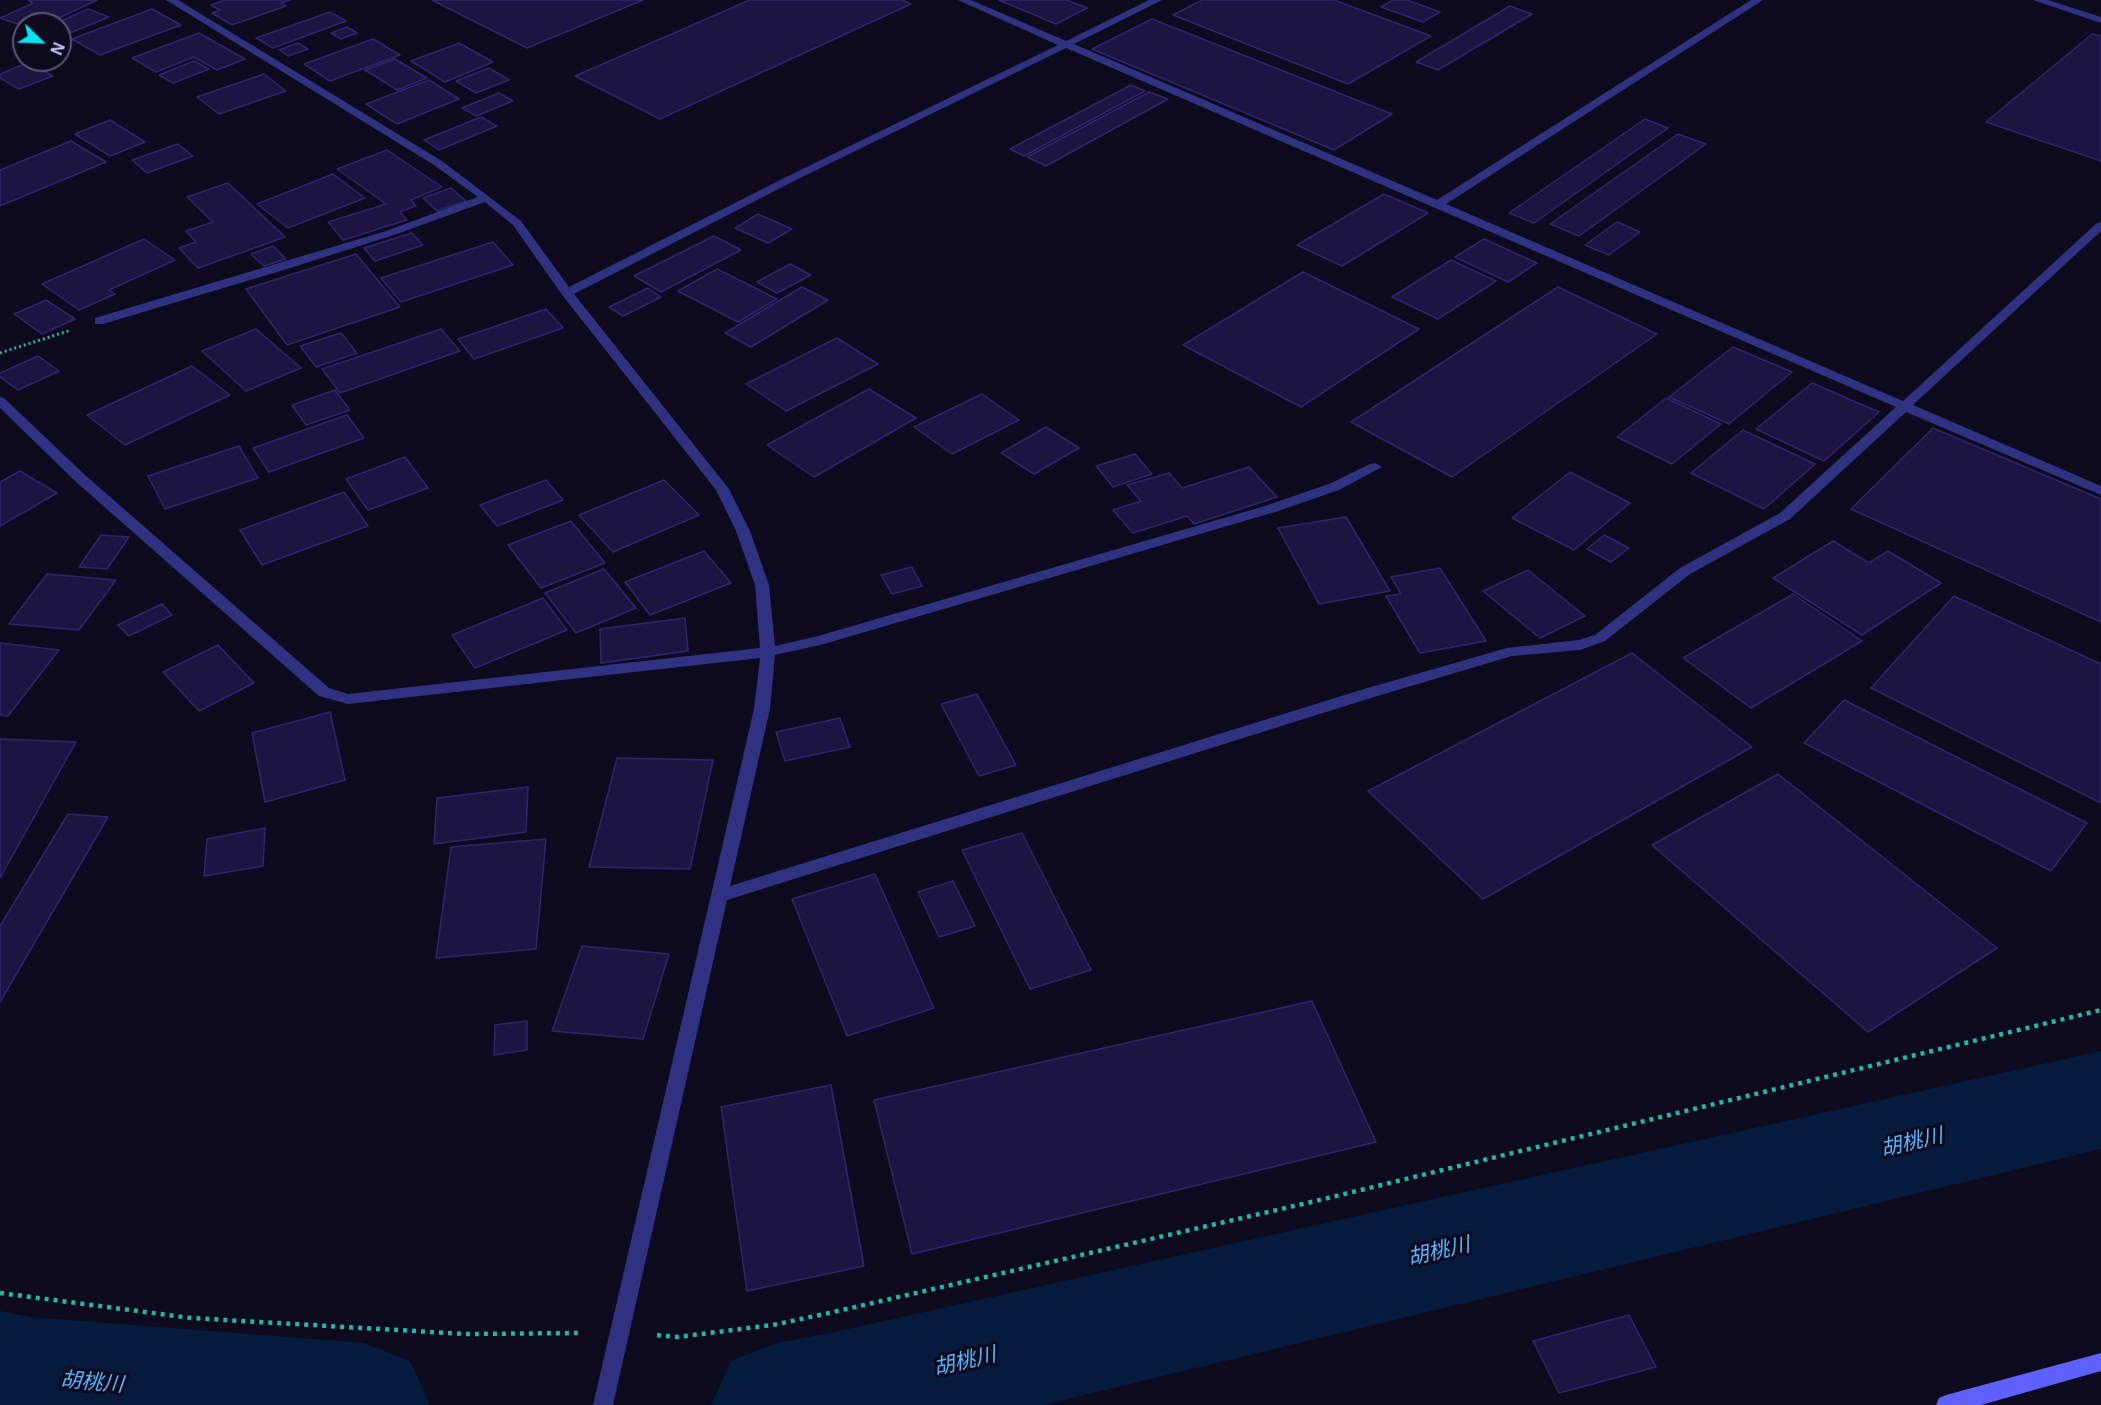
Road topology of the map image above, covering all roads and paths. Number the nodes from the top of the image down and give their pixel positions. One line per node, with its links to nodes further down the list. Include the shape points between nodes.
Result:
1 (171, 0): 8 (street, via 438,163)
2 (963, 0): 7 (street)
3 (1157, 0): 7 (street)
4 (1758, 0): 9 (street)
5 (2038, 0): 6 (street)
6 (2101, 20)
7 (1066, 44): 9 (street); 11 (street)
8 (485, 198): 11 (street, via 517,223); 12 (street, via 390,233)
9 (1437, 205): 15 (street)
10 (2101, 225): 15 (street)
11 (567, 293): 18 (street, via 722,489 743,531 762,585)
12 (99, 321): 13 (path)
13 (0, 353)
14 (0, 401): 18 (street, via 81,478 324,692 348,699)
15 (1904, 407): 17 (street); 19 (street, via 1785,516 1685,571 1600,639 1580,645 1512,651)
16 (1376, 467): 18 (street, via 1334,487 1270,509 819,641)
17 (2101, 491)
18 (768, 652): 19 (street, via 762,709)
19 (718, 896): 22 (street)
20 (2101, 1010): 22 (path, via 1315,1201 830,1313 773,1325 677,1337)
21 (0, 1293): 22 (path, via 191,1318 466,1334)
22 (619, 1333): 25 (street)
23 (2101, 1362): 24 (main road)
24 (1955, 1404)
25 (603, 1405)

